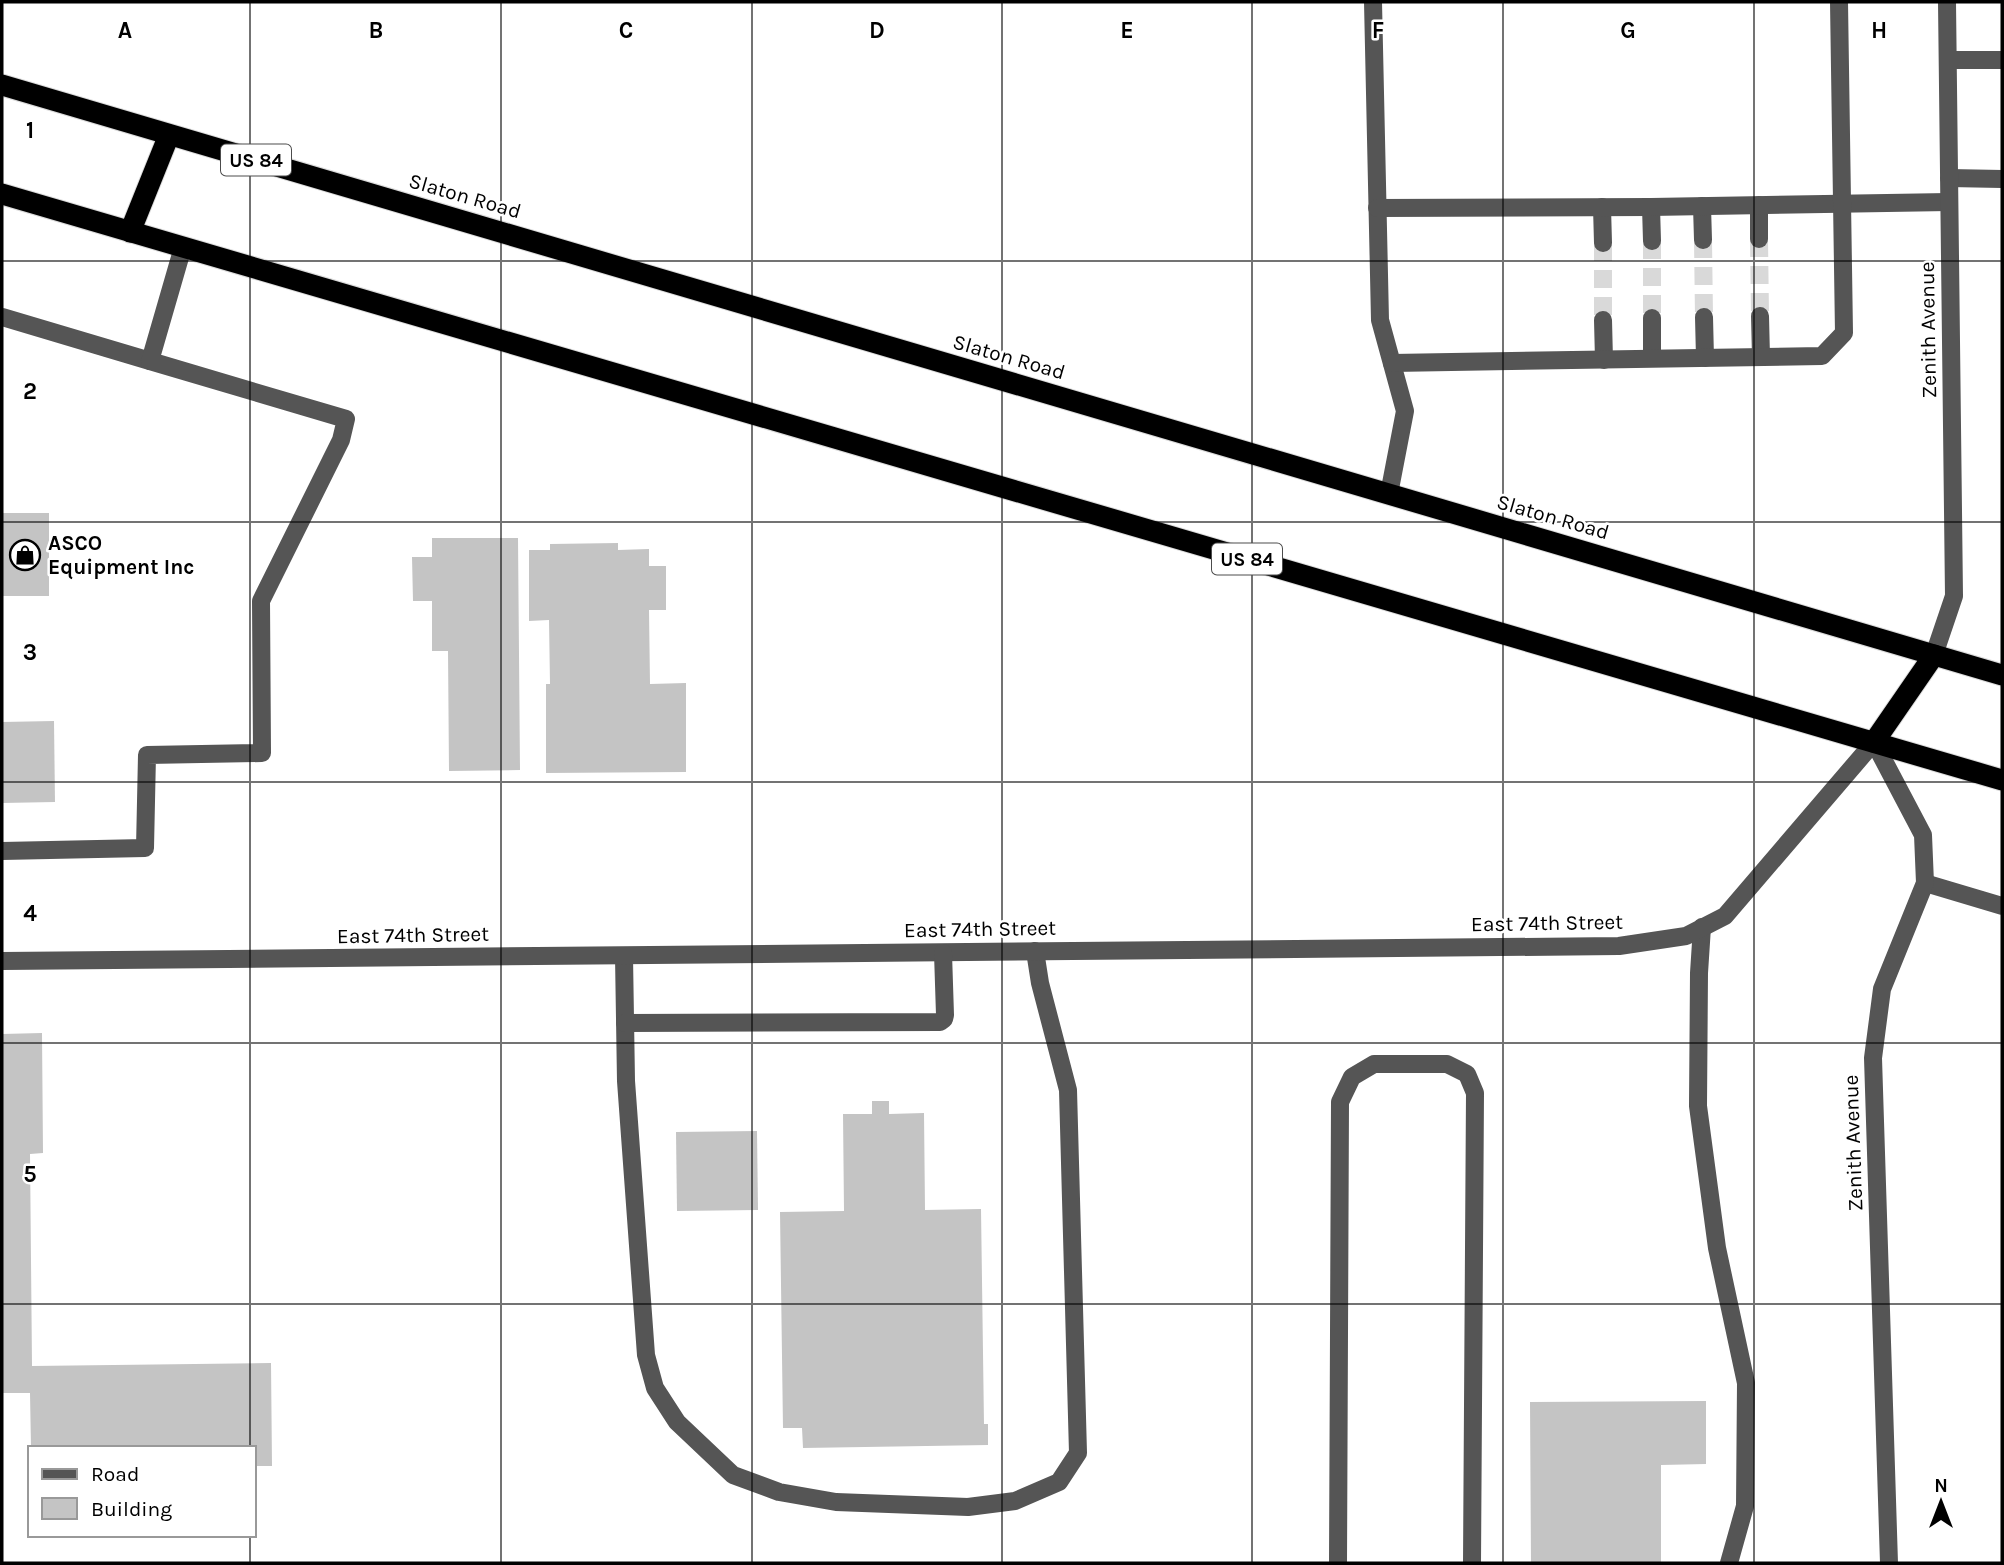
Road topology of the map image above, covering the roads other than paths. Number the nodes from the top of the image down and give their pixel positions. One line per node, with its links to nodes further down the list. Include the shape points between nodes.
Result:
1 (1373, 2): 17 (street)
2 (1839, 2): 13 (street)
3 (1947, 2): 4 (street, Zenith Avenue)
4 (1948, 60): 5 (street); 8 (street, Zenith Avenue)
5 (2002, 60)
6 (2, 85): 7 (highway, Slaton Road / US 84)
7 (169, 135): 18 (highway); 35 (highway, Slaton Road / US 84)
8 (1949, 178): 9 (street); 11 (street, Zenith Avenue)
9 (2002, 178)
10 (2, 194): 18 (highway, US 84)
11 (1949, 202): 13 (street); 36 (street, Zenith Avenue, via 1954,596)
12 (1759, 205): 13 (street); 14 (street); 19 (street)
13 (1842, 205): 29 (street, via 1844,333 1822,356)
14 (1702, 206): 16 (street); 20 (street)
15 (1602, 207): 16 (street); 17 (street); 22 (street)
16 (1651, 207): 21 (street)
17 (1377, 208): 34 (street, via 1380,320)
18 (130, 232): 23 (highway, US 84)
19 (1759, 239)
20 (1703, 240)
21 (1652, 241)
22 (1603, 243)
23 (183, 247): 33 (street); 38 (highway, US 84)
24 (1760, 316): 29 (street)
25 (2, 317): 33 (street)
26 (1704, 317): 31 (street)
27 (1652, 318): 30 (street)
28 (1603, 320): 32 (street)
29 (1760, 357): 31 (street)
30 (1652, 358): 31 (street); 32 (street)
31 (1705, 358)
32 (1604, 360): 34 (street)
33 (150, 361): 40 (street, via 346,419 341,440 261,601 262,753 147,755 145,848)
34 (1392, 363): 35 (street, via 1405,411)
35 (1389, 494): 36 (highway, Slaton Road / US 84)
36 (1934, 655): 37 (highway, Slaton Road / US 84); 38 (highway)
37 (2002, 675)
38 (1874, 742): 39 (highway, US 84); 41 (street, Zenith Avenue, via 1923,835); 43 (street, East 74th Street, via 1725,915)
39 (2002, 780)
40 (2, 850)
41 (1925, 883): 42 (street); 52 (street, Zenith Avenue, via 1882,989 1873,1058)
42 (2002, 906)
43 (1702, 927): 44 (street, East 74th Street, via 1686,936 1619,946); 51 (street, via 1698,1106 1717,1248 1746,1383 1745,1506)
44 (1035, 951): 45 (street, East 74th Street); 48 (street, via 1068,1090 1079,1453 1059,1482 1015,1501 968,1507 836,1502 779,1492 733,1475 677,1422 655,1388 646,1355 625,1081)
45 (943, 953): 46 (street, East 74th Street); 48 (street, via 945,1015 940,1022)
46 (624, 956): 47 (street, East 74th Street); 48 (street)
47 (2, 961)
48 (625, 1023)
49 (1338, 1563): 50 (street, via 1340,1102 1352,1077 1374,1064 1447,1064 1467,1074 1475,1093)
50 (1472, 1563)
51 (1729, 1563)
52 (1889, 1563)

